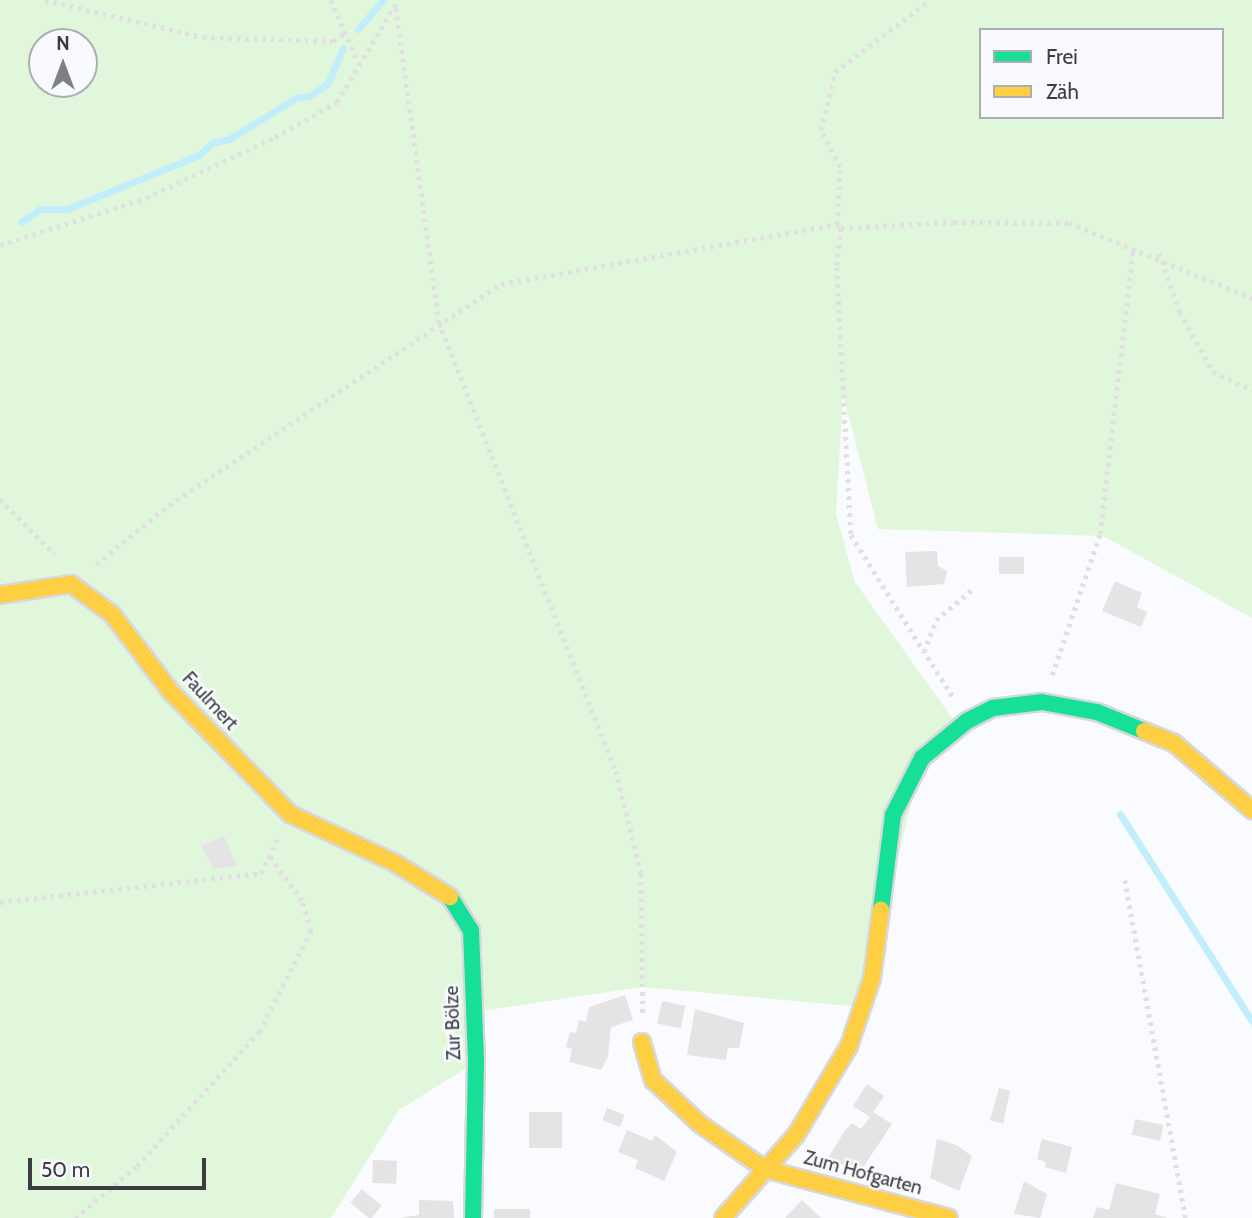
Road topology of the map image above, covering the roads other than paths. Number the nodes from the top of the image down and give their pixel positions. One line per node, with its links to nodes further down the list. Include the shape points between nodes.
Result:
1 (0, 596): 3 (street, Faulmert, via 71,584 111,614 171,692 290,814)
2 (1252, 810): 5 (street, via 1174,743 1097,712 1042,702 993,708 967,721 922,758 893,815 872,978 849,1046 796,1135)
3 (395, 863): 6 (street, Zur Bölze, via 449,895 471,930 476,1062)
4 (642, 1042): 5 (street, Zum Hofgarten, via 653,1080 700,1124)
5 (765, 1169): 7 (street); 8 (street, Zum Hofgarten)
6 (474, 1218)
7 (723, 1218)
8 (949, 1218)

